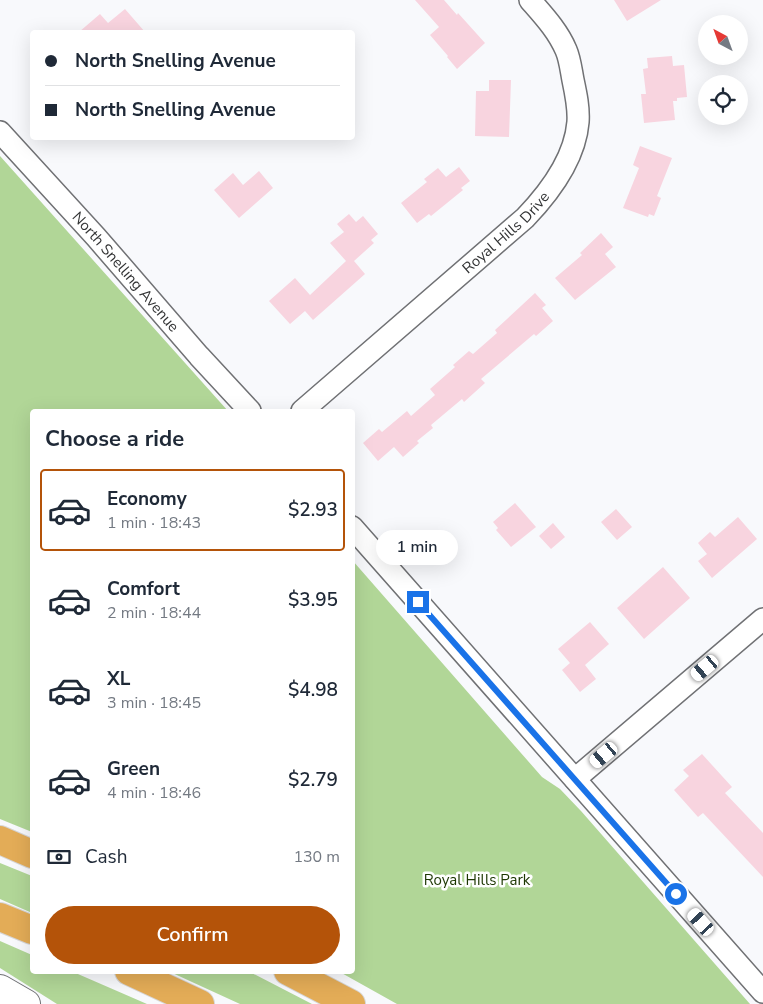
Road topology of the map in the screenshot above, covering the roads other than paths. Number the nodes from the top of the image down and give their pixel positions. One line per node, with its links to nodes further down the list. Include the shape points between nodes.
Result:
1 (530, 0): 4 (street, Royal Hills Drive, via 553,27 566,51 572,75 578,123 566,163 542,201 525,218)
2 (0, 132): 3 (street, North Snelling Avenue)
3 (248, 409)
4 (304, 409)
5 (355, 530): 7 (street)
6 (763, 619): 7 (street)
7 (575, 779): 15 (street)
8 (0, 840): 9 (highway)
9 (30, 853)
10 (0, 917): 11 (highway)
11 (30, 929)
12 (135, 974): 17 (highway)
13 (294, 974): 18 (highway)
14 (0, 989): 16 (street)
15 (763, 992)
16 (26, 1004)
17 (200, 1004)
18 (351, 1004)

